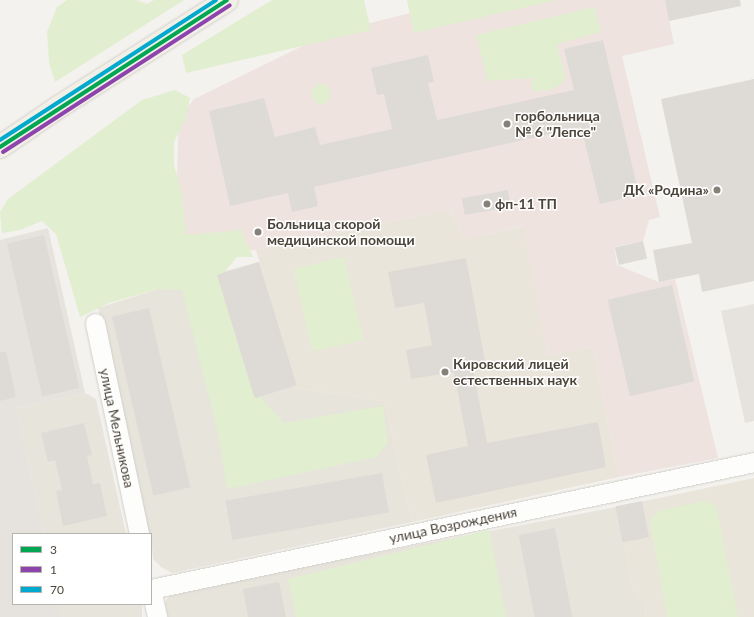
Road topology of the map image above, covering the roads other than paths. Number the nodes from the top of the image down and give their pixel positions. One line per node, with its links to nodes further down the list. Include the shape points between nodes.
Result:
1 (227, 0): 2 (main road)
2 (0, 147)
3 (95, 323): 5 (street, улица Мельникова)
4 (754, 462): 6 (street, улица Возрождения)
5 (139, 533)
6 (152, 590)
7 (152, 594): 8 (street)
8 (157, 617)

